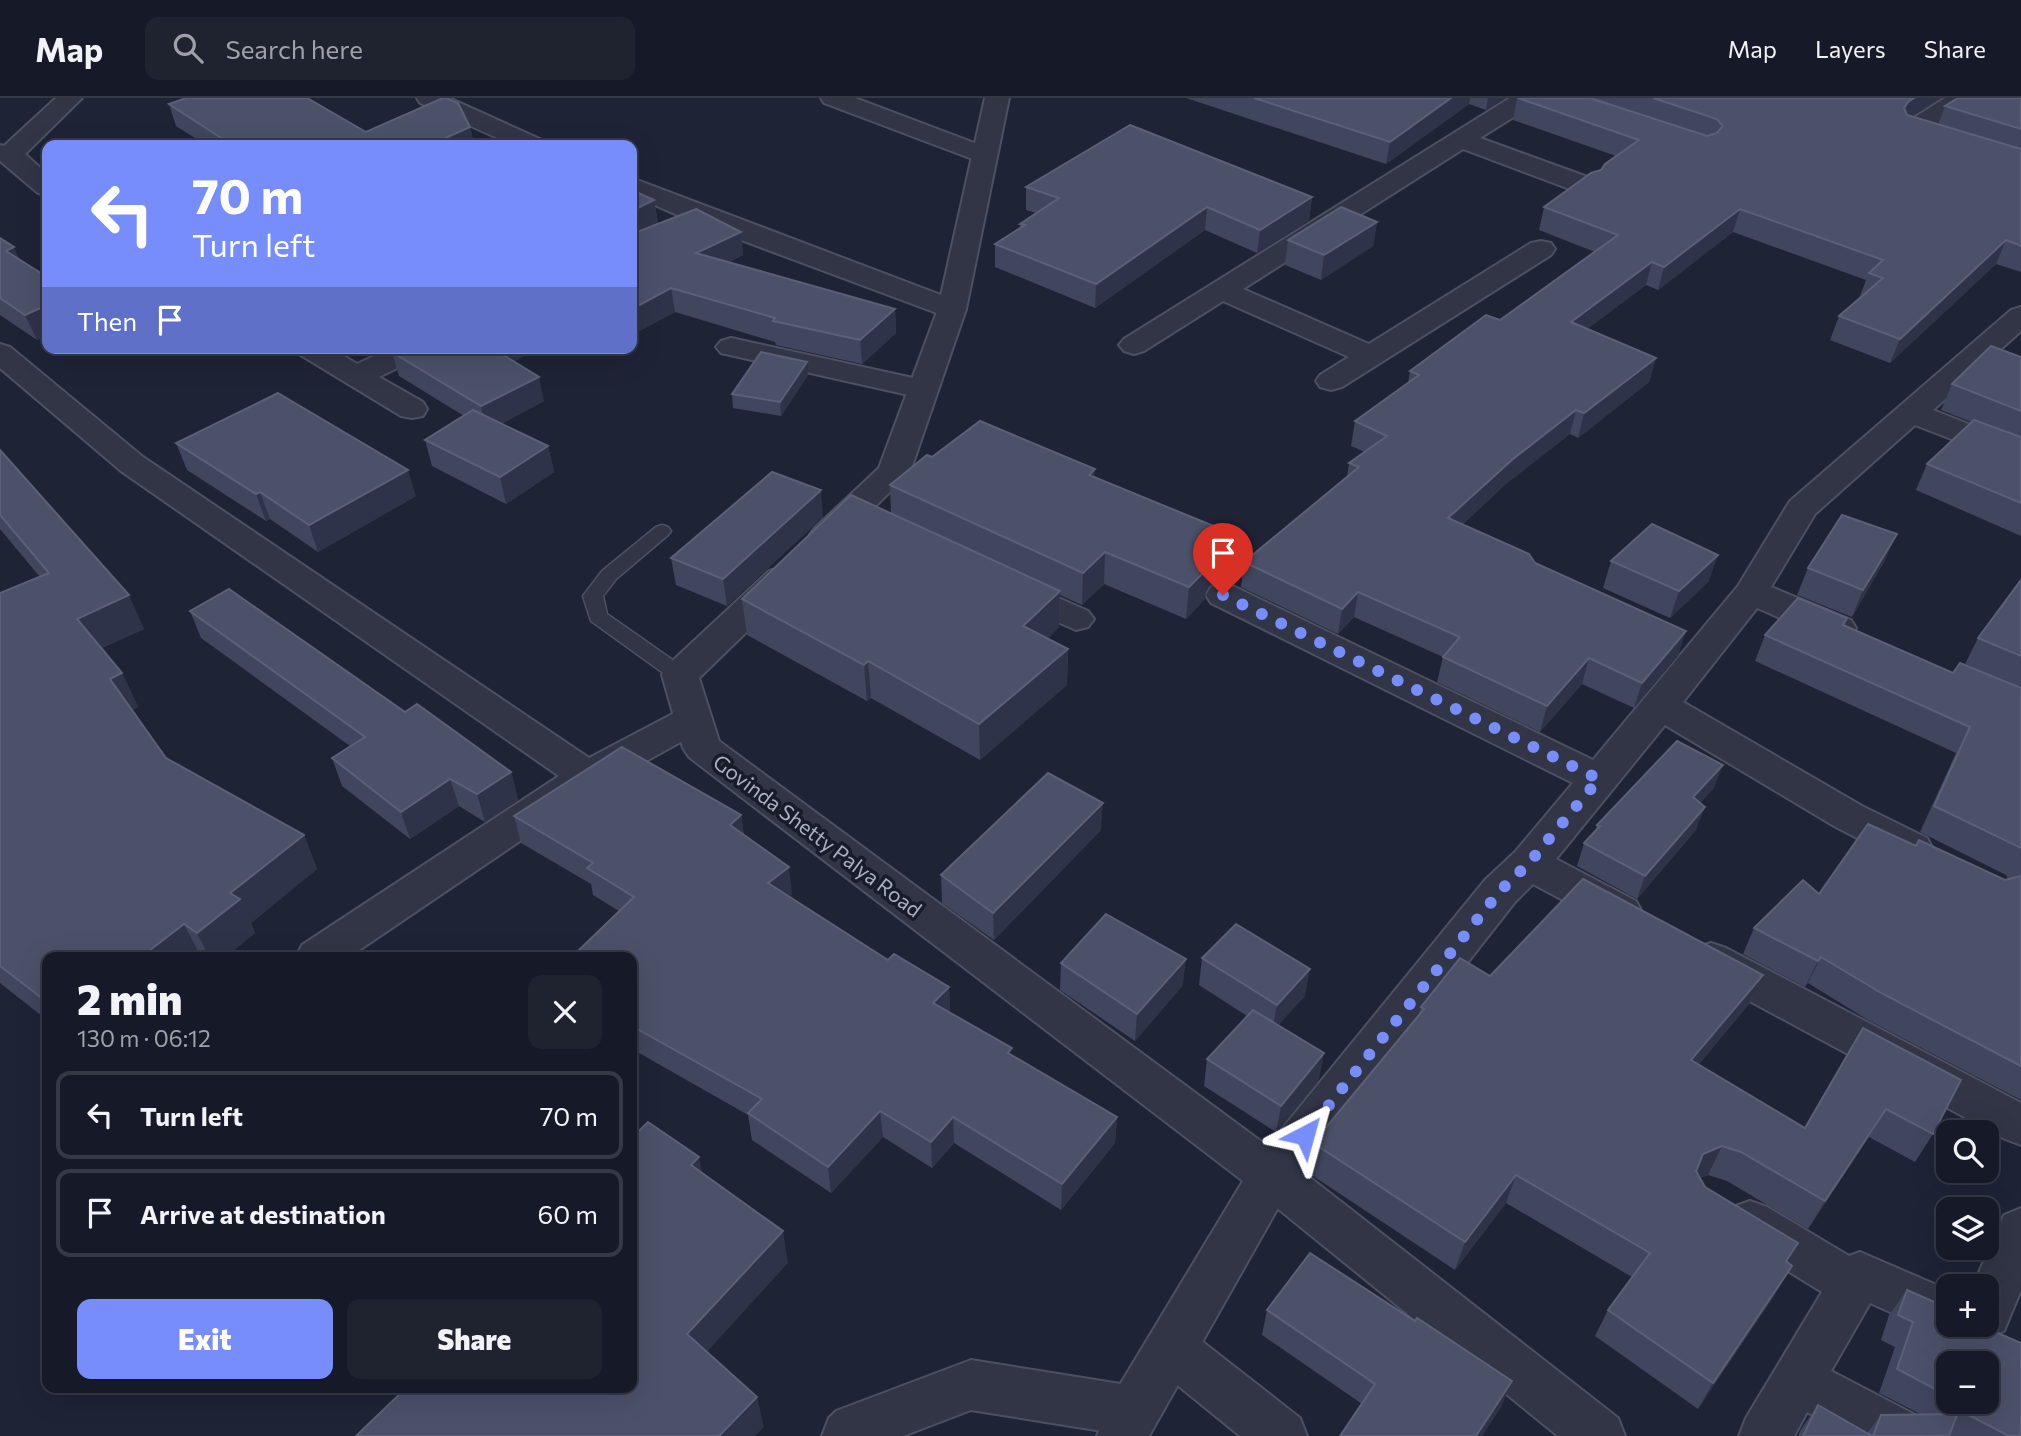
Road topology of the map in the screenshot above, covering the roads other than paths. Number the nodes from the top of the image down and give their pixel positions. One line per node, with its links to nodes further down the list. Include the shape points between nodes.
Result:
1 (70, 98): 10 (street)
2 (429, 98): 8 (street)
3 (833, 98): 11 (street)
4 (997, 98): 11 (street)
5 (1527, 98): 9 (street)
6 (1962, 98): 7 (street, via 1910,131)
7 (1935, 139)
8 (522, 140)
9 (1461, 140): 13 (street); 18 (street)
10 (5, 154): 12 (street)
11 (984, 155): 19 (street)
12 (42, 183)
13 (1584, 185)
14 (637, 188): 15 (street)
15 (702, 216): 16 (street); 19 (street)
16 (667, 232)
17 (1542, 249): 26 (street)
18 (1222, 290): 21 (street); 26 (street)
19 (952, 309): 29 (street)
20 (2021, 316): 31 (street)
21 (1134, 345)
22 (731, 347): 29 (street)
23 (0, 353): 42 (street, via 132,464)
24 (319, 354): 27 (street)
25 (403, 354): 27 (street)
26 (1372, 356): 28 (street)
27 (356, 376): 30 (street)
28 (1331, 382)
29 (922, 389): 39 (street, via 894,472 863,519)
30 (412, 409)
31 (1911, 412): 32 (street); 35 (street, via 1802,508)
32 (2021, 456)
33 (662, 531): 39 (lane, via 609,575 593,596 598,617)
34 (988, 578): 37 (street)
35 (1751, 592): 38 (street); 40 (street, via 1693,646)
36 (1223, 595): 43 (street)
37 (1076, 619)
38 (1873, 643)
39 (680, 675): 41 (street, Govinda Shetty Palya Road)
40 (1660, 705): 43 (street); 45 (street, via 1847,816)
41 (693, 719): 42 (street); 48 (street, Govinda Shetty Palya Road, via 702,748)
42 (587, 776): 46 (street)
43 (1599, 779): 44 (street)
44 (1529, 863): 47 (street); 48 (street, via 1500,891)
45 (1942, 864)
46 (324, 952)
47 (2021, 1125)
48 (1272, 1176): 54 (street); 59 (street, Govinda Shetty Palya Road)
49 (1709, 1198): 52 (street)
50 (2021, 1230): 51 (street)
51 (1999, 1283)
52 (1853, 1284): 53 (street, via 1860,1274); 55 (street)
53 (1936, 1307)
54 (1172, 1349): 56 (street); 58 (street)
55 (1798, 1380): 60 (street); 61 (street)
56 (1128, 1424): 57 (street, via 971,1385 855,1429)
57 (848, 1436)
58 (1281, 1436)
59 (1599, 1436)
60 (1765, 1436)
61 (1902, 1436)

